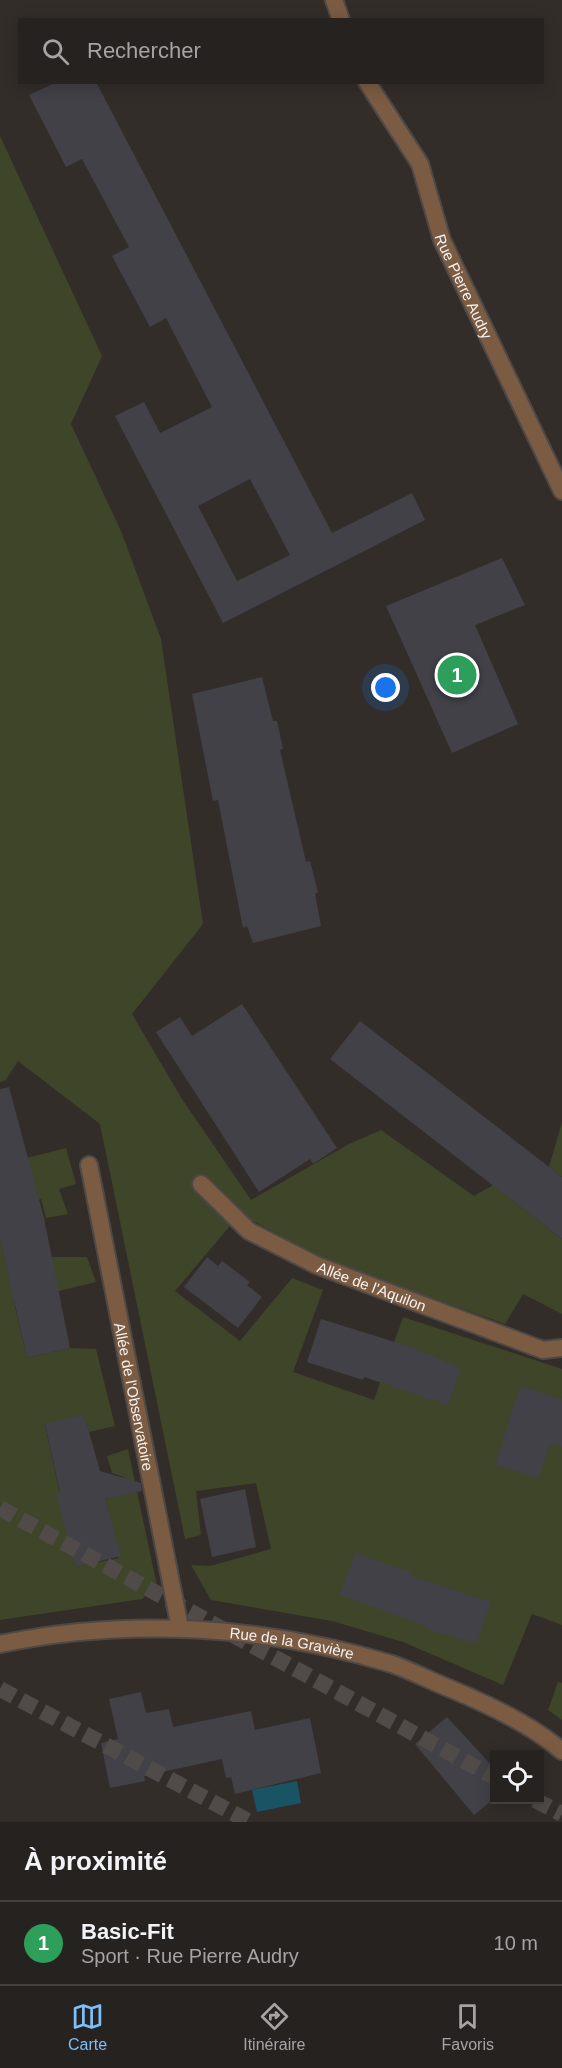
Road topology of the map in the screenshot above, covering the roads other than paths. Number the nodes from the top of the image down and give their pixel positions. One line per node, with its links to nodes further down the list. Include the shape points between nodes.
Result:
1 (334, 0): 2 (street)
2 (340, 18)
3 (368, 84): 4 (street, Rue Pierre Audry, via 420,164 442,240)
4 (562, 491)
5 (89, 1165): 8 (street, Allée de l'Observatoire)
6 (201, 1184): 7 (street, Allée de l'Aquilon, via 249,1230 316,1264 543,1350)
7 (562, 1348)
8 (180, 1628): 9 (street, Rue de la Gravière, via 127,1627); 10 (street, Rue de la Gravière, via 301,1641 393,1665 475,1699)
9 (0, 1644)
10 (562, 1750)

